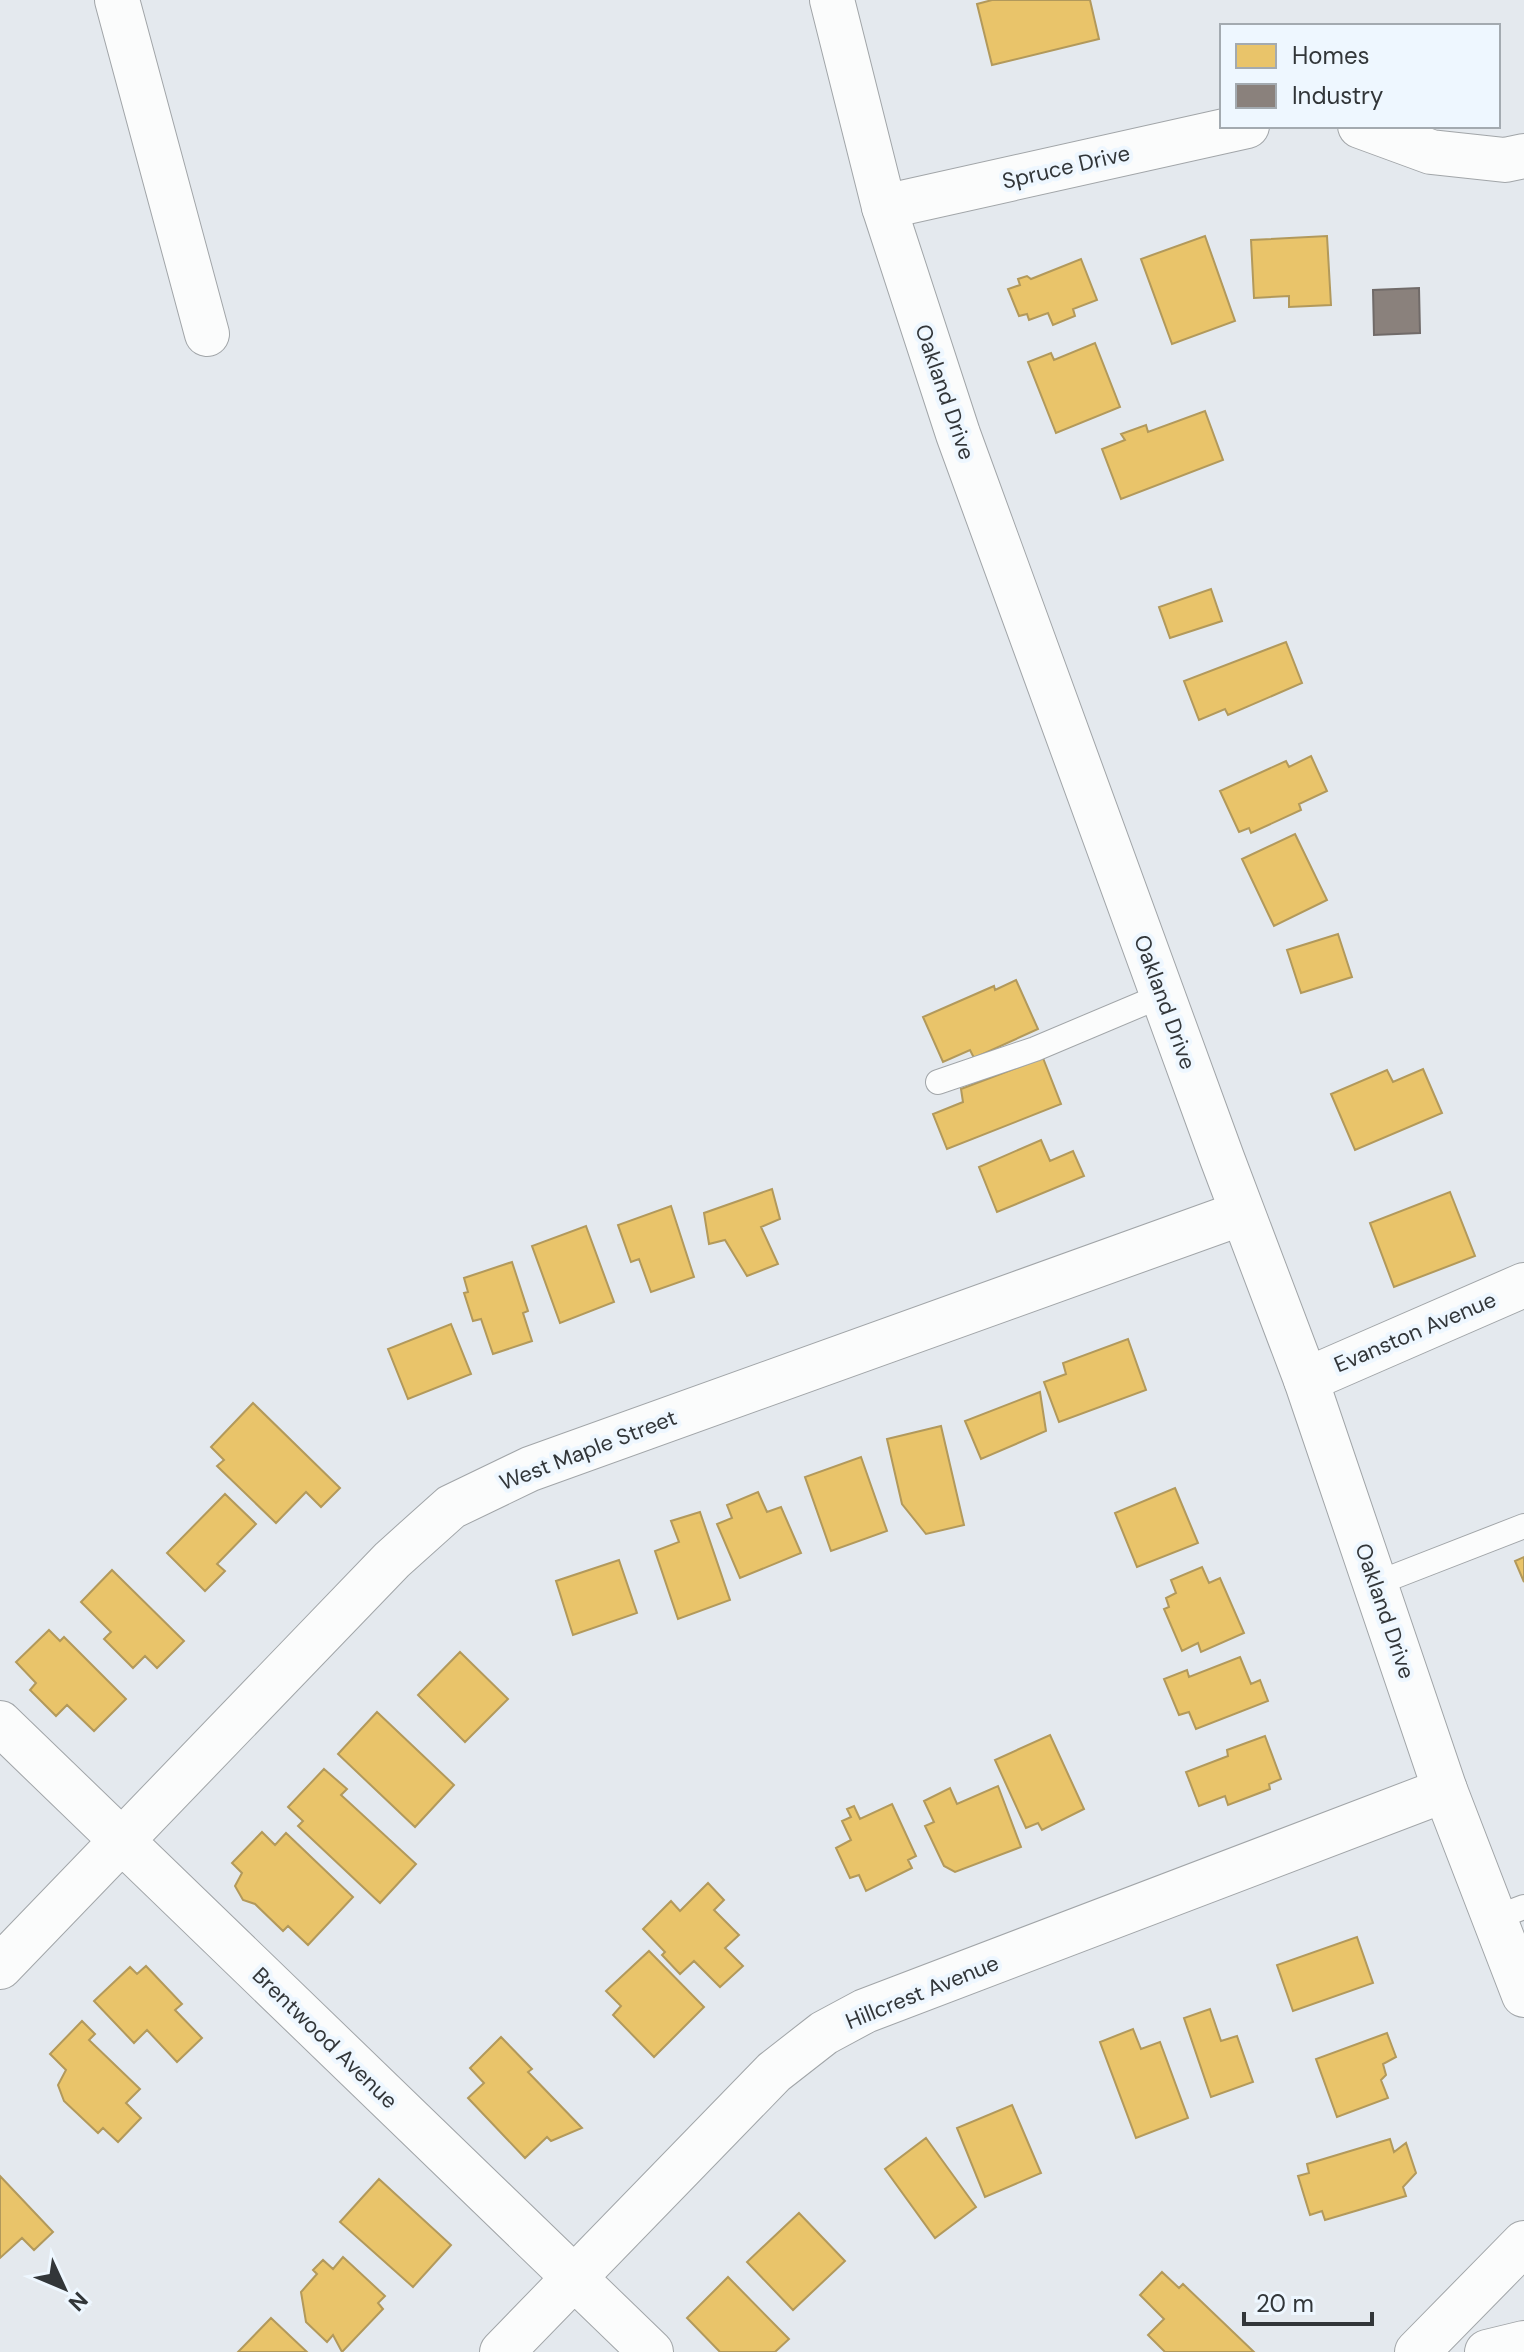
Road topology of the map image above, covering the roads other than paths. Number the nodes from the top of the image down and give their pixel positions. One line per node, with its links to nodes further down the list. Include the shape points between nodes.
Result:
1 (117, 0): 7 (street)
2 (832, 0): 6 (street, Oakland Drive)
3 (1238, 128): 6 (street, Spruce Drive)
4 (1365, 128): 5 (street, via 1431,152 1505,160)
5 (1524, 156)
6 (884, 207): 8 (street, Oakland Drive, via 958,434)
7 (207, 334)
8 (1163, 995): 9 (lane, via 1035,1049); 10 (street, Oakland Drive)
9 (938, 1082)
10 (1242, 1213): 12 (street, Oakland Drive); 17 (street, West Maple Street, via 530,1469 451,1507 392,1560)
11 (1524, 1285): 12 (street, Evanston Avenue)
12 (1306, 1380): 14 (street, Oakland Drive)
13 (1524, 1526): 14 (lane)
14 (1375, 1584): 16 (street, Oakland Drive)
15 (0, 1723): 17 (street, Brentwood Avenue)
16 (1445, 1790): 18 (street, Oakland Drive); 22 (street, Hillcrest Avenue, via 880,2006 824,2033 774,2072)
17 (122, 1842): 19 (street, West Maple Street); 22 (street, Brentwood Avenue)
18 (1509, 1912): 20 (street, Oakland Drive)
19 (0, 1967)
20 (1522, 1985)
21 (1524, 2243): 26 (street)
22 (572, 2277): 24 (street, Hillcrest Avenue); 25 (street, Brentwood Avenue)
23 (1524, 2343): 27 (street)
24 (502, 2352)
25 (651, 2352)
26 (1417, 2352)
27 (1487, 2352)

